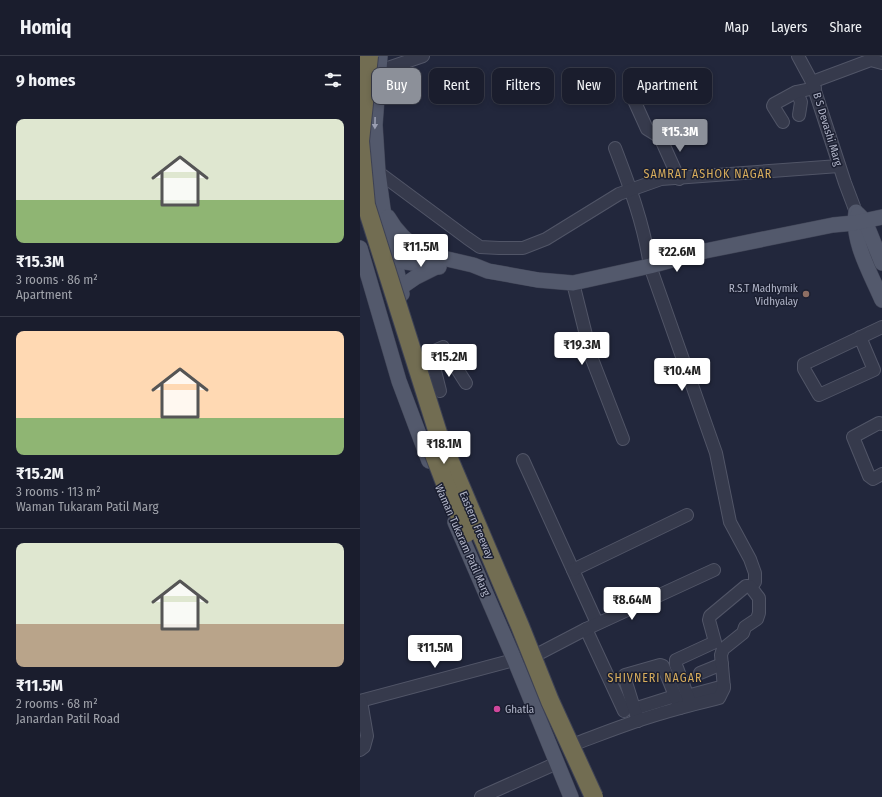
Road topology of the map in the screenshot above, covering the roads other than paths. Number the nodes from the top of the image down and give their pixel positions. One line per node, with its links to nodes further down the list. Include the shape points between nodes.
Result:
1 (369, 56): 62 (highway, Eastern Freeway, bridge, via 360,141 366,205 438,433 550,701)
2 (380, 56): 6 (main road)
3 (423, 56): 7 (street)
4 (798, 56): 8 (street)
5 (876, 61): 8 (street, B S Devashi Marg)
6 (379, 68)
7 (388, 68)
8 (814, 85): 9 (street); 10 (street, B S Devashi Marg)
9 (797, 92): 10 (street, via 801,99 800,111); 13 (street, via 773,106)
10 (819, 101): 15 (street, B S Devashi Marg)
11 (377, 104): 16 (main road, one-way to 16, via 375,125)
12 (636, 104): 17 (street, via 647,129 660,137)
13 (783, 122)
14 (615, 148): 18 (street)
15 (839, 166): 17 (street); 22 (street, B S Devashi Marg)
16 (378, 172): 18 (street, via 480,247 523,248 546,239 619,194); 19 (main road)
17 (679, 179): 18 (street, via 660,179)
18 (631, 190): 28 (street, via 647,245)
19 (383, 209): 25 (main road); 26 (main road, via 395,229)
20 (360, 214): 61 (highway, Eastern Freeway, bridge, via 403,368 445,482)
21 (882, 217): 22 (main road)
22 (858, 219): 23 (main road, B S Devashi Marg); 28 (main road, via 705,251)
23 (868, 248): 27 (main road, B S Devashi Marg); 31 (main road, B S Devashi Marg)
24 (360, 250): 25 (main road); 48 (main road, Waman Tukaram Patil Marg, via 411,414 437,483)
25 (393, 253): 26 (main road); 30 (main road)
26 (437, 263): 29 (main road, via 473,265 488,271); 30 (main road)
27 (882, 263)
28 (650, 266): 29 (main road); 44 (street, via 716,453 730,522 750,559 755,582)
29 (573, 283): 38 (street, via 592,359)
30 (400, 288): 34 (main road)
31 (882, 300)
32 (882, 327): 33 (street)
33 (860, 337): 33 (street, via 804,364 804,369 819,395 874,370)
34 (429, 369): 35 (street, via 432,352 443,347); 36 (street); 47 (main road, via 443,428)
35 (466, 383)
36 (440, 391)
37 (882, 424): 40 (street, via 879,423 853,437 869,476 873,479)
38 (623, 439)
39 (523, 460): 42 (street)
40 (882, 474)
41 (687, 515): 42 (street)
42 (573, 570): 45 (street)
43 (714, 570): 45 (street)
44 (751, 587): 46 (street, via 759,598 757,619 745,627 738,638); 46 (street, via 746,586 710,616 709,620)
45 (591, 626): 47 (street); 54 (street)
46 (719, 646): 49 (street); 53 (street, via 676,660)
47 (540, 653): 48 (street); 56 (main road)
48 (515, 661): 52 (street); 58 (main road, Waman Tukaram Patil Marg)
49 (722, 664): 50 (street); 53 (street, via 724,688 719,698)
50 (700, 673)
51 (672, 697): 53 (street); 54 (street); 54 (street, via 663,666 625,675)
52 (360, 701): 57 (street, via 367,736 364,748)
53 (683, 705): 55 (street)
54 (629, 710): 55 (street)
55 (638, 721): 56 (street)
56 (576, 743): 63 (main road)
57 (360, 750)
58 (557, 763): 59 (street); 60 (main road, Waman Tukaram Patil Marg)
59 (481, 797)
60 (571, 797)
61 (584, 797)
62 (594, 797)
63 (599, 797)

